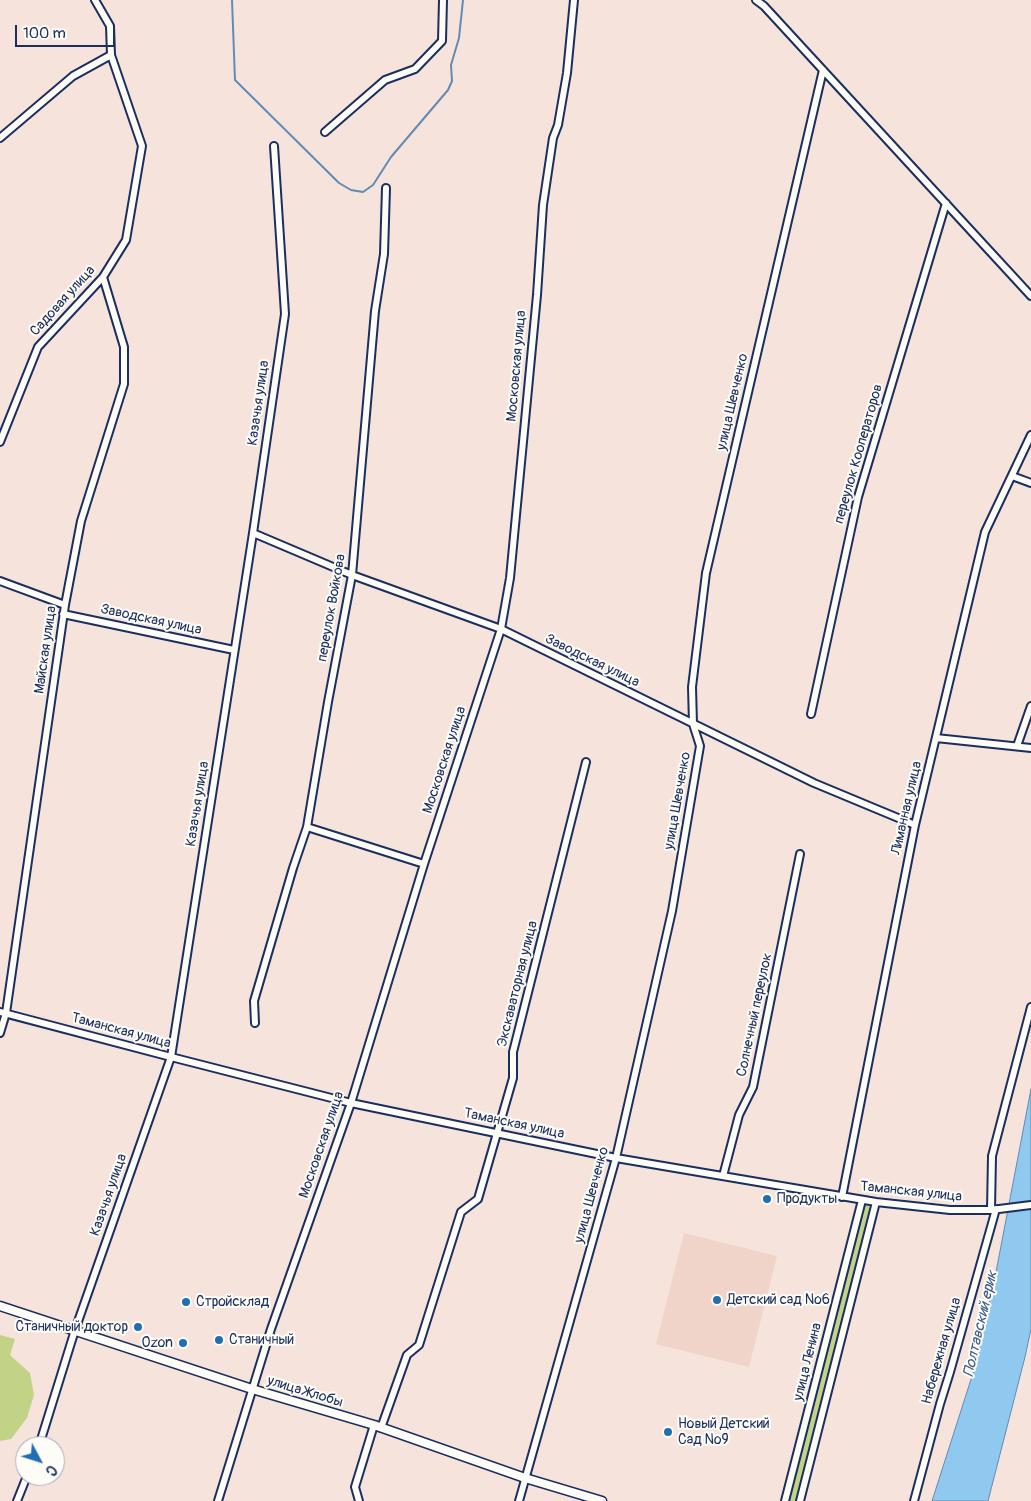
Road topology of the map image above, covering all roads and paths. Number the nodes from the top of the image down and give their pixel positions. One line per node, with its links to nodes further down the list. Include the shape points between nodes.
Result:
1 (95, 0): 5 (street, via 110,26)
2 (444, 0): 7 (street, via 442,41 415,69 385,80)
3 (574, 0): 23 (street, Московская улица, via 567,73 543,206 510,578)
4 (756, 0): 6 (street)
5 (112, 54): 8 (street, via 73,76); 12 (street, Садовая улица, via 142,146 126,240)
6 (823, 70): 11 (street); 27 (street, улица Шевченко, via 706,573 692,687)
7 (325, 132)
8 (0, 138)
9 (274, 146): 18 (street, Казачья улица, via 285,314)
10 (386, 188): 19 (street, переулок Войкова, via 384,254 375,312)
11 (946, 203): 13 (street); 26 (street, переулок Кооператоров, via 858,497)
12 (103, 277): 15 (street, Садовая улица, via 38,347); 21 (street, Майская улица, via 124,347 124,384 81,521)
13 (1031, 296)
14 (1031, 435): 16 (street, Лиманная улица)
15 (0, 442)
16 (1012, 476): 17 (street); 28 (street, Лиманная улица, via 985,532)
17 (1031, 483)
18 (253, 533): 19 (street, Заводская улица); 24 (street, Казачья улица)
19 (352, 575): 23 (street, Заводская улица); 33 (street, переулок Войкова)
20 (0, 580): 21 (street)
21 (65, 605): 22 (street, Майская улица)
22 (63, 614): 24 (street, Заводская улица); 37 (street, Майская улица)
23 (501, 630): 27 (street, Заводская улица); 35 (street, Московская улица)
24 (234, 650): 40 (street, Казачья улица)
25 (1031, 706): 29 (street)
26 (810, 714)
27 (693, 724): 32 (street, Заводская улица, via 814,783); 43 (street, улица Шевченко, via 700,746 672,912)
28 (936, 738): 29 (street); 32 (street, Лиманная улица)
29 (1016, 746): 30 (street)
30 (1031, 748)
31 (586, 762): 42 (street, Экскаваторная улица, via 513,1052 514,1078)
32 (915, 825): 45 (street, Лиманная улица)
33 (307, 827): 35 (street); 38 (street, переулок Войкова, via 254,1001)
34 (800, 854): 44 (street, Солнечный переулок, via 753,1087 739,1115)
35 (424, 864): 41 (street, Московская улица)
36 (1031, 1007): 49 (street, Набережная улица, via 992,1156)
37 (3, 1012): 39 (street, Майская улица); 40 (street, Таманская улица)
38 (255, 1023)
39 (0, 1033)
40 (171, 1058): 41 (street, Таманская улица); 51 (street, Казачья улица)
41 (351, 1103): 42 (street, Таманская улица); 52 (street, Московская улица)
42 (497, 1134): 43 (street, Таманская улица); 53 (street, Экскаваторная улица, via 478,1200 461,1212 419,1345 407,1355)
43 (616, 1158): 44 (street, Таманская улица); 55 (street, улица Шевченко)
44 (723, 1176): 45 (street, Таманская улица)
45 (842, 1197): 46 (street, Таманская улица)
46 (862, 1200): 47 (street, Таманская улица); 62 (street, улица Ленина)
47 (876, 1202): 49 (street, Таманская улица, via 950,1210); 63 (street, улица Ленина)
48 (1031, 1205): 49 (street, Таманская улица)
49 (993, 1210): 64 (street, Набережная улица)
50 (0, 1306): 51 (street, улица Жлобы)
51 (75, 1330): 52 (street, улица Жлобы); 54 (street, Казачья улица)
52 (252, 1389): 53 (street, улица Жлобы); 58 (street, Московская улица)
53 (377, 1426): 55 (street, улица Жлобы); 59 (street, Экскаваторная улица, via 354,1488)
54 (42, 1436)
55 (526, 1478): 60 (street, улица Шевченко); 61 (street, улица Жлобы)
56 (23, 1486): 57 (street)
57 (17, 1501)
58 (218, 1501)
59 (359, 1501)
60 (519, 1501)
61 (602, 1501)
62 (785, 1501)
63 (800, 1501)
64 (914, 1501)

